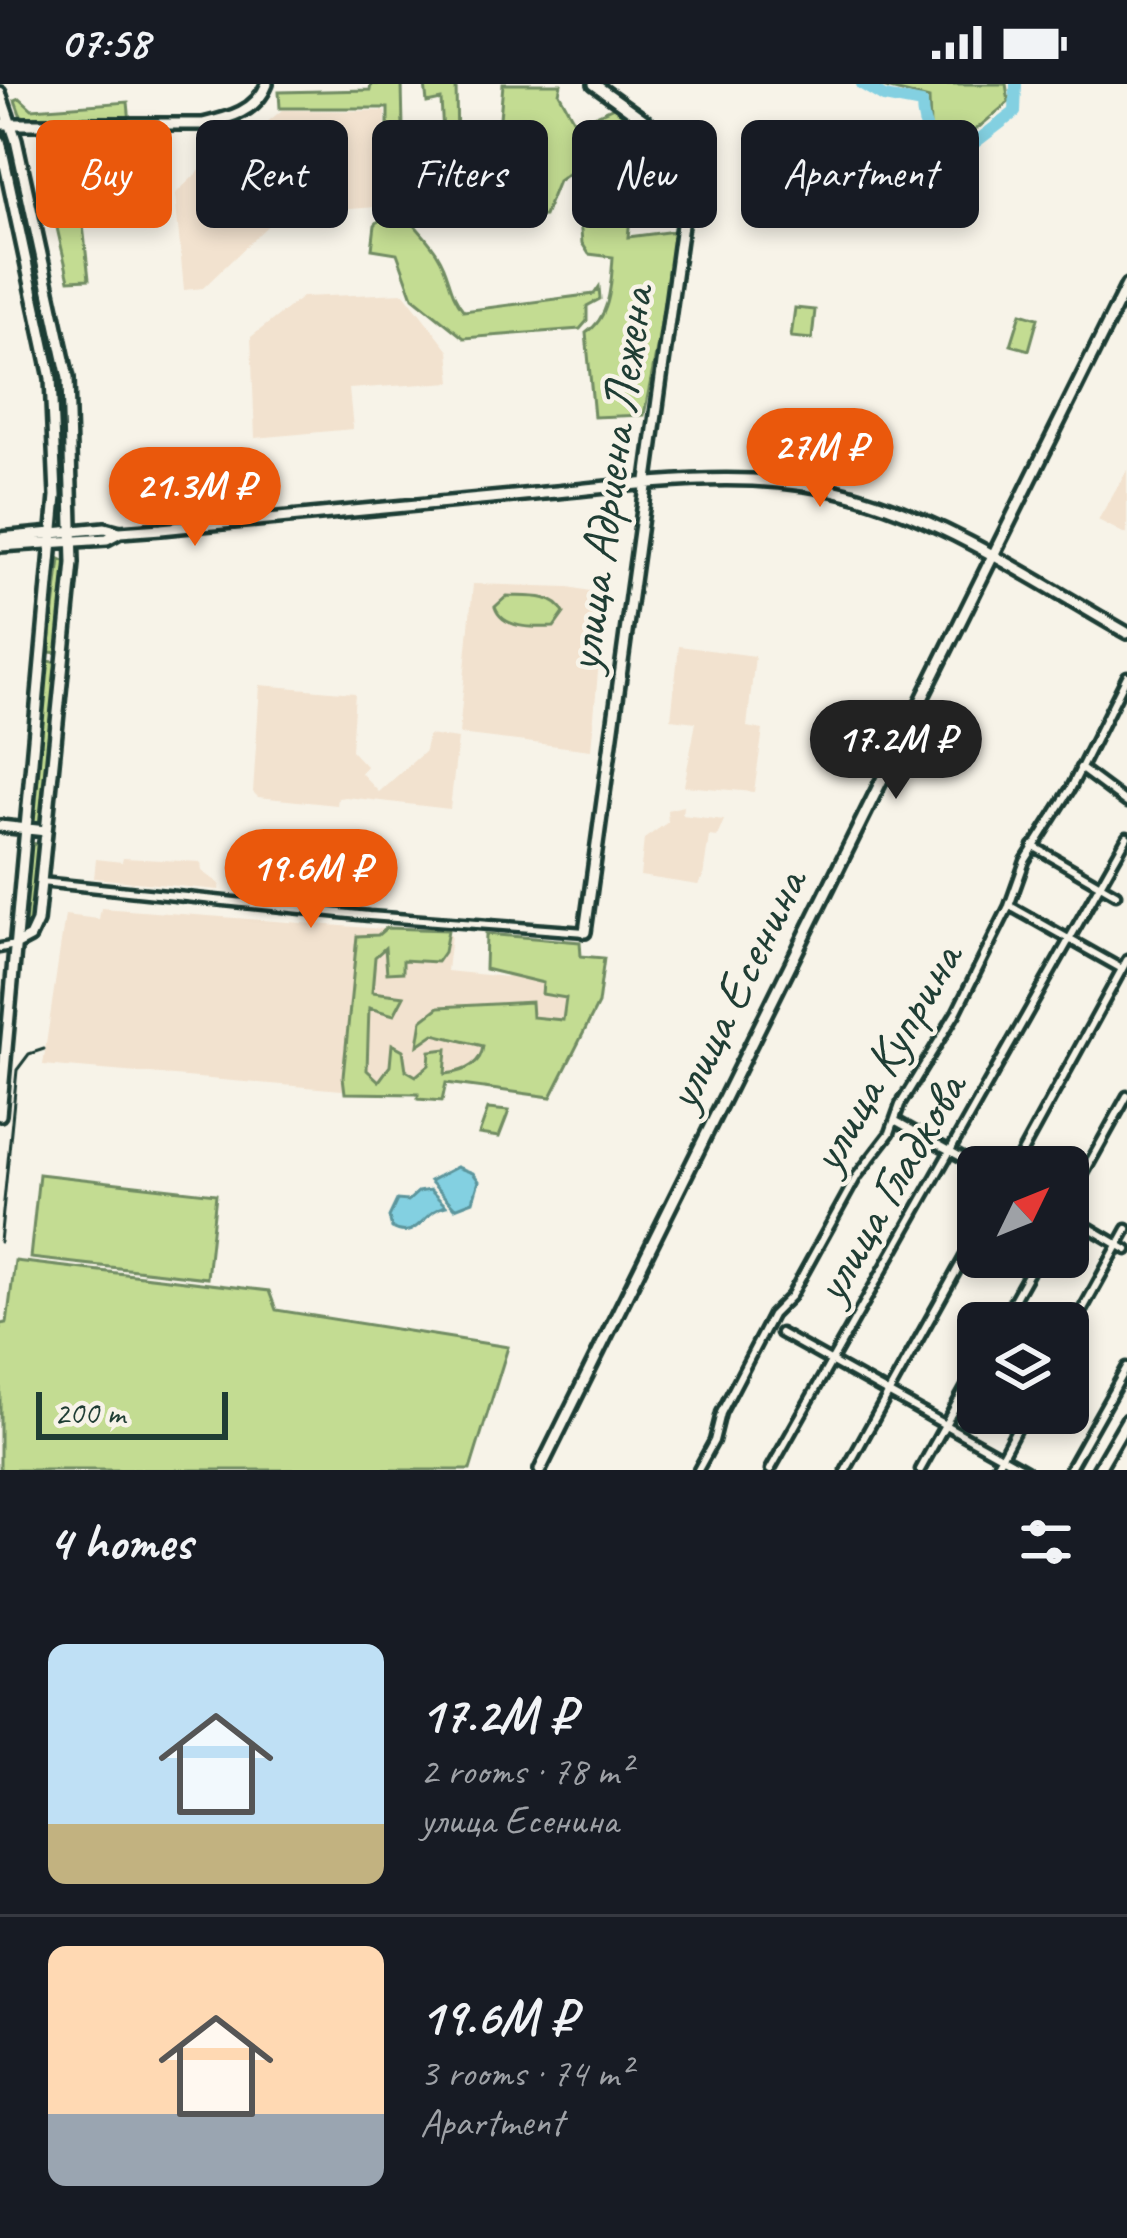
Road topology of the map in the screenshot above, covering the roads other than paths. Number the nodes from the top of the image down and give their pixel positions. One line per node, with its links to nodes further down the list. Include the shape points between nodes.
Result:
1 (266, 84): 4 (main road, via 254,104 203,124)
2 (594, 84): 7 (main road, улица Адриена Лежена, via 691,159)
3 (0, 93): 4 (main road)
4 (5, 124): 10 (main road, via 68,378)
5 (0, 141): 8 (main road, via 51,379)
6 (1127, 285): 13 (main road, улица Есенина)
7 (644, 485): 10 (main road); 13 (main road, via 742,479 817,486 896,508); 29 (main road, улица Адриена Лежена)
8 (56, 490): 9 (main road, via 50,520); 11 (main road)
9 (29, 533): 11 (main road); 12 (main road)
10 (72, 537): 11 (main road); 16 (main road)
11 (53, 538): 12 (main road); 15 (main road)
12 (0, 542)
13 (992, 556): 14 (main road); 57 (main road, улица Есенина)
14 (1127, 633)
15 (44, 657): 16 (main road); 21 (main road)
16 (64, 659): 22 (main road)
17 (1127, 676): 18 (street, улица Куприна)
18 (1080, 768): 19 (street); 24 (street, улица Куприна)
19 (1127, 803)
20 (0, 826): 21 (main road)
21 (26, 830): 22 (main road); 31 (main road)
22 (46, 831): 25 (main road)
23 (1127, 838): 26 (street, улица Гладкова)
24 (1033, 846): 26 (street); 28 (street, улица Куприна)
25 (41, 881): 29 (street); 31 (main road, via 34,931)
26 (1100, 884): 27 (street); 30 (street, улица Гладкова)
27 (1116, 894)
28 (1009, 906): 30 (street); 37 (street, улица Куприна)
29 (585, 932)
30 (1069, 940): 34 (street); 39 (street, улица Гладкова)
31 (15, 946): 32 (street); 36 (main road)
32 (0, 948)
33 (1127, 960): 34 (street)
34 (1122, 969): 38 (street)
35 (1127, 1096): 41 (street)
36 (0, 1115)
37 (896, 1121): 39 (street); 58 (street, улица Куприна, via 772,1315)
38 (1025, 1146)
39 (950, 1151): 40 (street); 49 (street, улица Гладкова)
40 (957, 1155)
41 (1089, 1164)
42 (1089, 1227): 44 (street)
43 (1127, 1229): 44 (street)
44 (1119, 1244): 45 (street); 47 (street)
45 (1127, 1250)
46 (957, 1270): 51 (street)
47 (1087, 1302)
48 (780, 1334): 49 (street)
49 (830, 1362): 51 (street); 59 (street, улица Гладкова)
50 (1127, 1367): 64 (street)
51 (888, 1395): 54 (street); 60 (street)
52 (957, 1403): 54 (street)
53 (1127, 1420): 65 (main road)
54 (944, 1426): 56 (street); 61 (street)
55 (1014, 1434): 56 (street)
56 (1001, 1457): 62 (street); 63 (street)
57 (540, 1470)
58 (698, 1470)
59 (770, 1470)
60 (846, 1470)
61 (920, 1470)
62 (994, 1470)
63 (1026, 1470)
64 (1069, 1470)
65 (1098, 1470)

